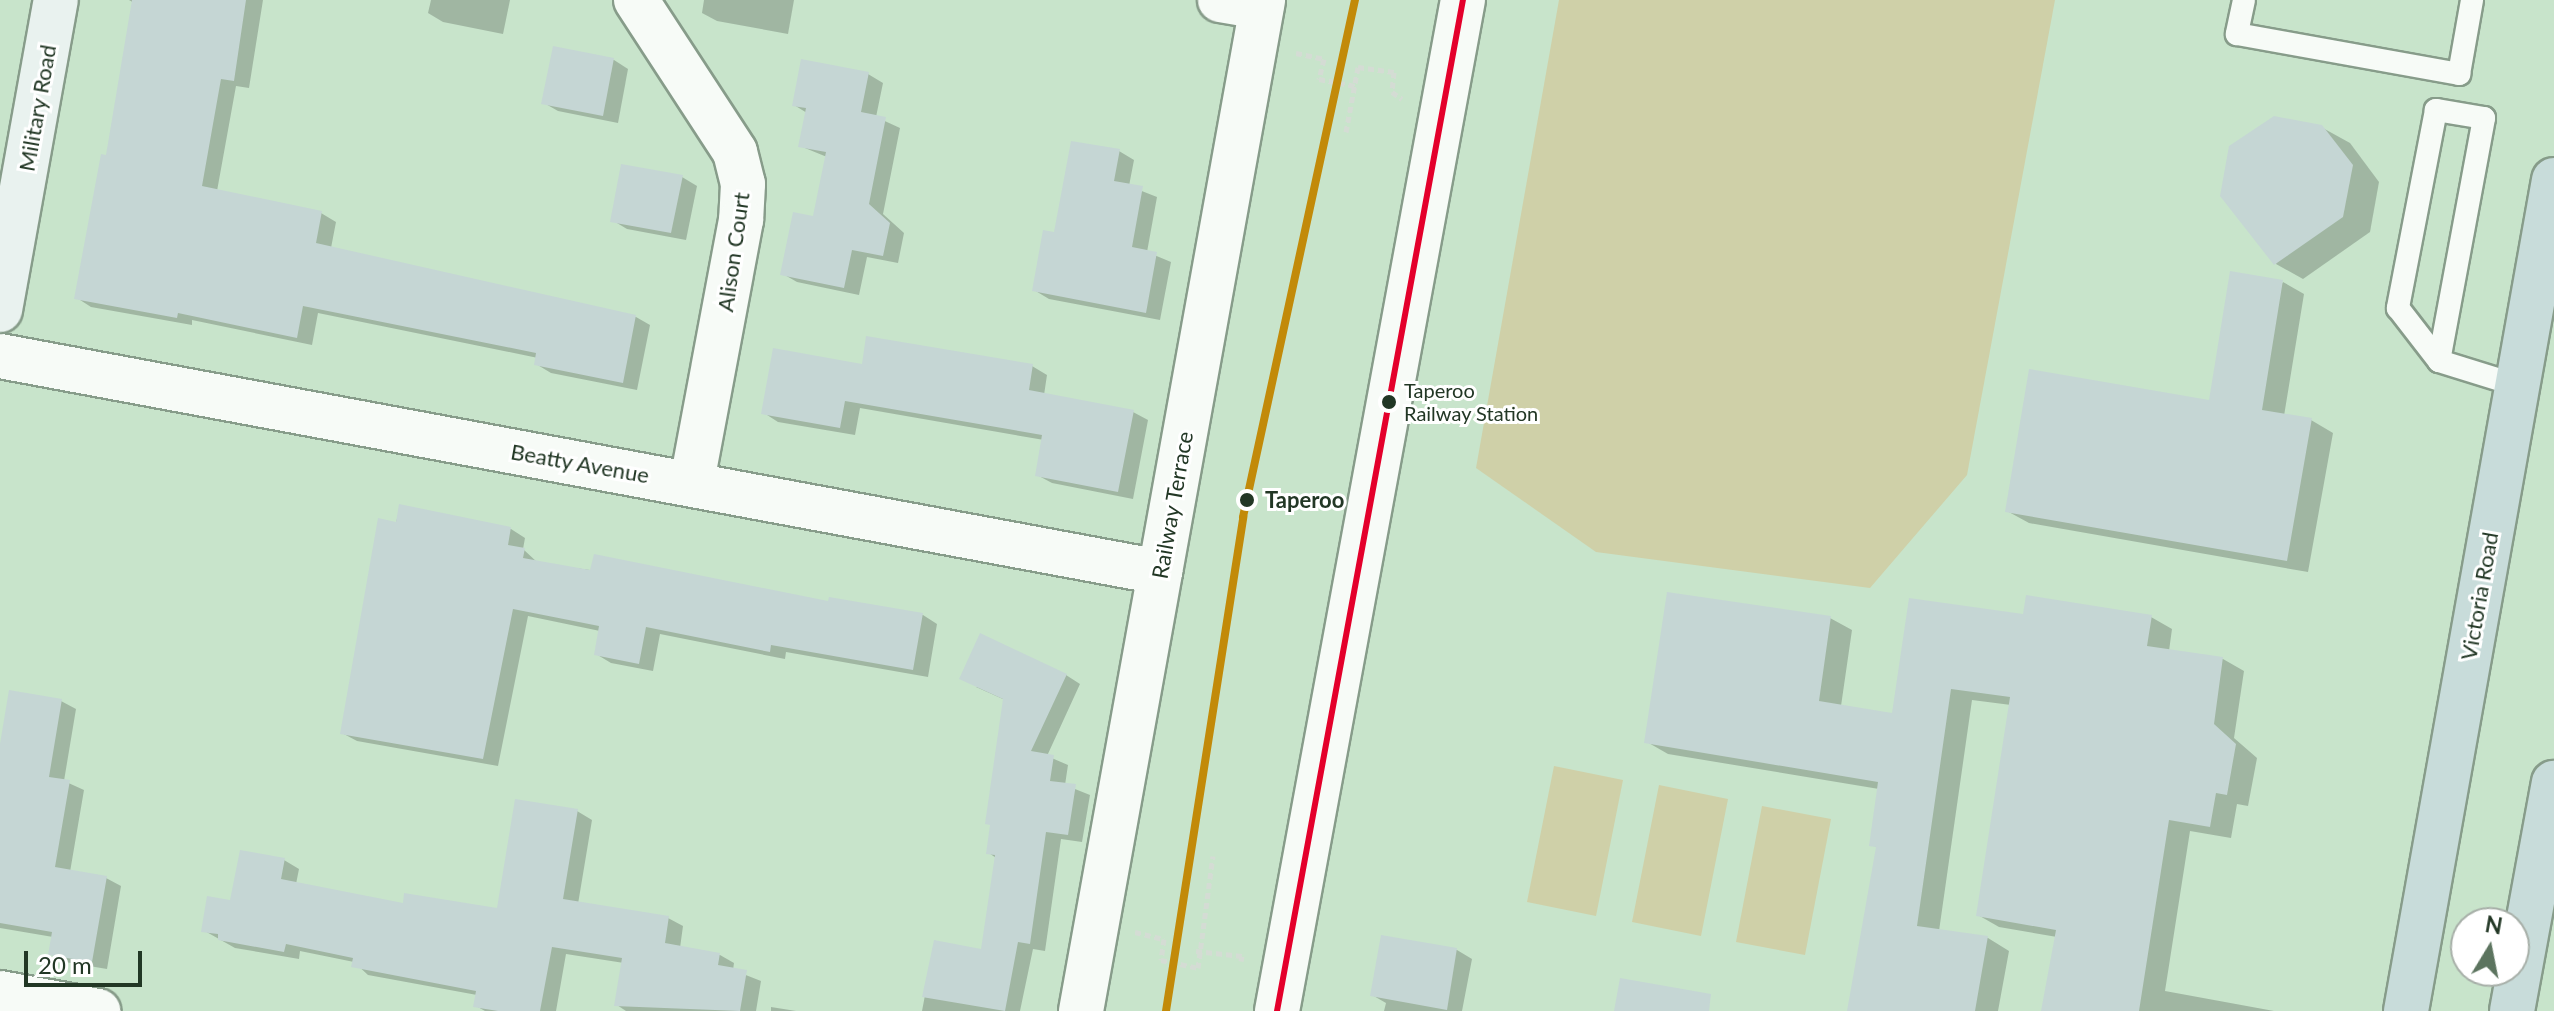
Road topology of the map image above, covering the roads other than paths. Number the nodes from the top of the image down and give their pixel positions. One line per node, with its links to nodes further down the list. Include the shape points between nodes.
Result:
1 (56, 0): 8 (street, Military Road)
2 (636, 0): 12 (street, Alison Court, via 735,152 743,184 741,220)
3 (1463, 0): 18 (street)
4 (2244, 0): 5 (lane, via 2237,34 2459,74)
5 (2472, 0)
6 (1248, 2): 13 (street, Railway Terrace, via 1249,73)
7 (2554, 180): 11 (highway, Victoria Road)
8 (0, 310)
9 (0, 356): 12 (street, Beatty Avenue)
10 (2439, 361): 10 (lane, via 2398,308 2436,110 2484,118); 11 (lane)
11 (2516, 385): 19 (highway, Victoria Road)
12 (692, 483): 13 (street, Beatty Avenue)
13 (1160, 572): 17 (street, Railway Terrace)
14 (2554, 783): 20 (highway)
15 (0, 993): 16 (street)
16 (98, 1011)
17 (1081, 1011)
18 (1277, 1011)
19 (2406, 1011)
20 (2512, 1011)

